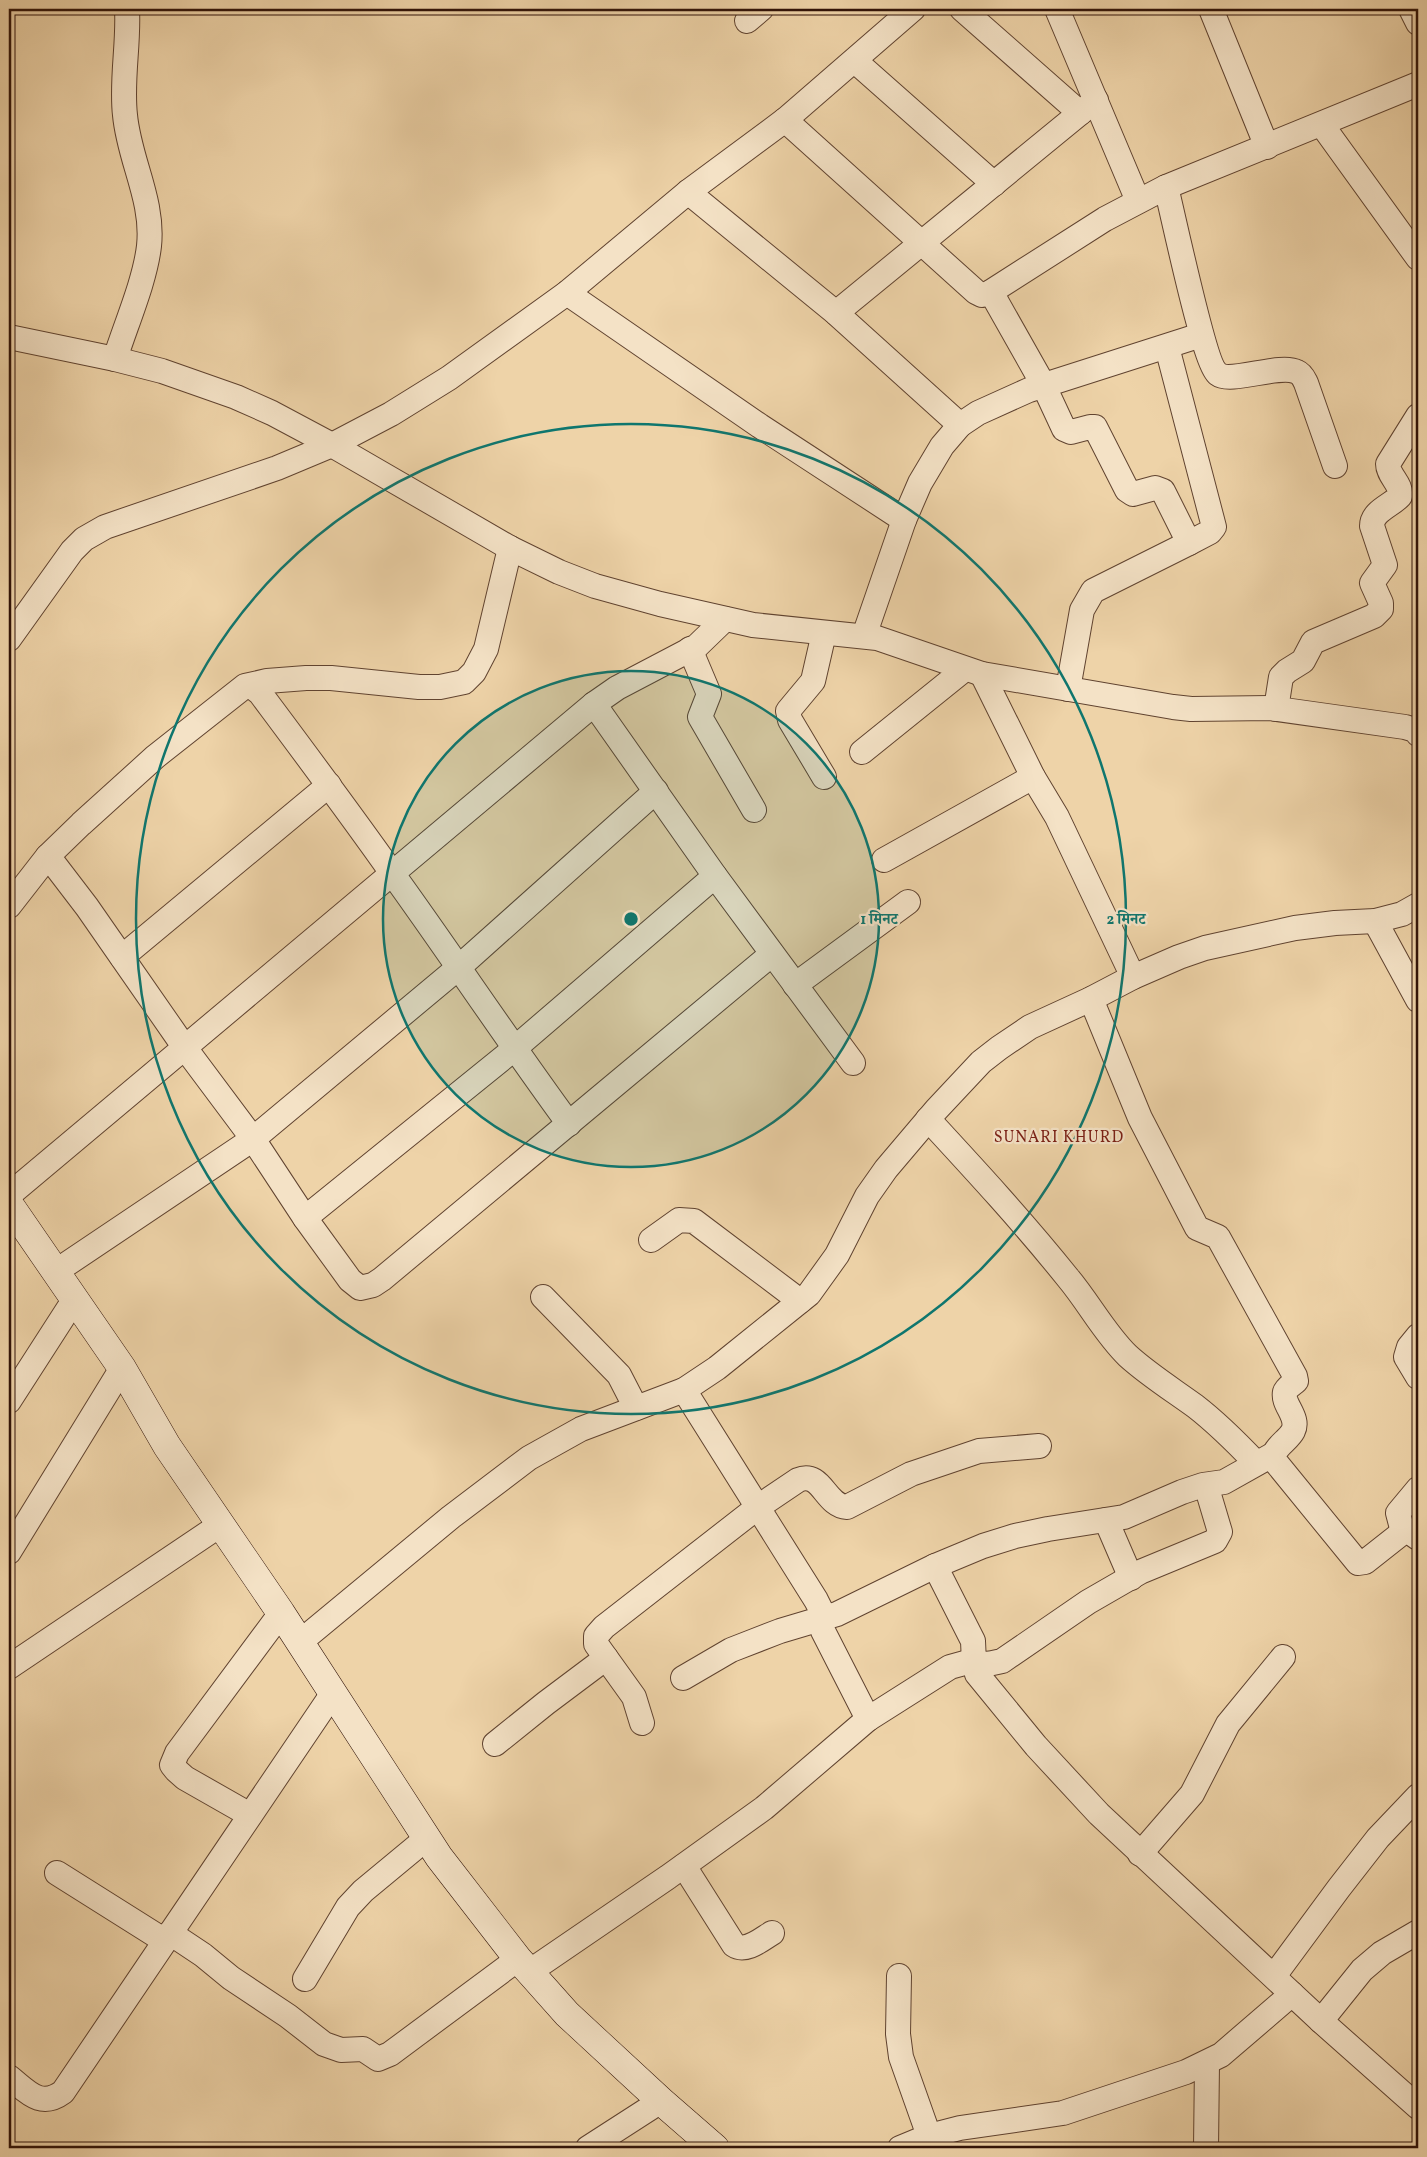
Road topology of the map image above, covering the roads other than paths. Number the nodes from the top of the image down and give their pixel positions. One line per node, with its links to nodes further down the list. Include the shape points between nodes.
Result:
1 (127, 9): 26 (street, via 125,115 150,226 146,264)
2 (914, 9): 8 (street)
3 (962, 9): 10 (street)
4 (1057, 9): 10 (street)
5 (1212, 9): 13 (street)
6 (1411, 9): 7 (street)
7 (1418, 22)
8 (855, 61): 11 (street); 14 (street)
9 (1418, 84): 12 (street)
10 (1088, 106): 14 (street); 17 (street)
11 (785, 120): 16 (street); 18 (street)
12 (1322, 125): 13 (street); 19 (street)
13 (1267, 148): 15 (street)
14 (994, 184): 18 (street)
15 (1166, 187): 17 (street); 23 (street)
16 (688, 192): 21 (street); 22 (street)
17 (1138, 201): 20 (street)
18 (921, 244): 20 (street, via 976,292 982,295); 22 (street)
19 (1418, 258)
20 (990, 292): 27 (street)
21 (567, 293): 30 (street, via 449,378); 32 (street)
22 (836, 313): 29 (street)
23 (1201, 336): 25 (street); 31 (street, via 1219,375 1227,377 1292,370 1300,374)
24 (9, 337): 26 (street)
25 (1167, 347): 27 (street); 33 (street, via 1215,524 1210,532)
26 (115, 359): 30 (street, via 162,371 236,397)
27 (1044, 386): 29 (street, via 1005,400); 33 (street, via 1066,431 1090,426 1097,430 1128,492 1133,494 1155,488 1163,491)
28 (1418, 416): 44 (street, via 1388,464 1400,496 1372,520 1385,562 1383,570 1372,583 1381,609 1374,616 1313,642 1303,662 1281,678)
29 (960, 425): 32 (street, via 932,462)
30 (332, 445): 34 (street); 38 (street, via 90,535 72,551)
31 (1335, 466)
32 (904, 520): 37 (street)
33 (1189, 543): 42 (street, via 1093,591 1082,610)
34 (510, 548): 35 (street, via 595,586); 41 (street, via 486,649 474,672 464,682 419,687 306,678 267,681)
35 (725, 619): 36 (street, via 780,630); 39 (street)
36 (824, 633): 37 (street); 47 (street, via 813,682 788,711 790,720)
37 (864, 636): 40 (street, via 886,640)
38 (9, 639)
39 (690, 649): 43 (street); 51 (street, via 709,694 700,717)
40 (974, 672): 42 (street); 46 (street); 48 (street)
41 (251, 686): 49 (street, via 260,692); 52 (street, via 238,690 155,757)
42 (1068, 689): 44 (street, via 1173,707)
43 (594, 704): 50 (street); 54 (street)
44 (1276, 709): 45 (street, via 1406,727)
45 (1418, 734)
46 (862, 752)
47 (824, 777)
48 (1033, 777): 53 (street); 63 (street, via 1058,817)
49 (329, 785): 54 (street); 61 (street)
50 (656, 791): 55 (street); 62 (street)
51 (754, 810)
52 (48, 856): 58 (street); 61 (street)
53 (884, 860)
54 (393, 873): 62 (street); 67 (street)
55 (715, 876): 60 (street); 68 (street)
56 (908, 902): 64 (street)
57 (1418, 905): 59 (street, via 1402,914)
58 (9, 906)
59 (1375, 921): 63 (street, via 1328,924 1267,934 1179,957); 66 (street)
60 (772, 954): 64 (street); 71 (street)
61 (122, 957): 67 (street)
62 (458, 968): 68 (street); 72 (street)
63 (1133, 977): 65 (street)
64 (796, 985): 69 (street)
65 (1091, 999): 70 (street, via 1030,1027 999,1048 981,1062); 88 (street, via 1140,1118 1197,1228 1218,1237 1295,1376 1296,1381 1284,1394 1295,1422 1292,1433)
66 (1418, 1000)
67 (186, 1048): 72 (street); 73 (street)
68 (514, 1049): 71 (street); 75 (street)
69 (853, 1063)
70 (928, 1119): 80 (street, via 876,1183 837,1255 815,1287); 88 (street, via 1015,1214 1128,1356)
71 (569, 1124): 75 (street, via 372,1285 360,1288 353,1283)
72 (254, 1139): 75 (street); 77 (street)
73 (9, 1195)
74 (9, 1204): 77 (street)
75 (305, 1218)
76 (651, 1240): 80 (street, via 679,1220 694,1221)
77 (55, 1272): 79 (street)
78 (543, 1297): 86 (street, via 619,1375)
79 (74, 1300): 82 (street); 85 (street)
80 (800, 1301): 84 (street, via 717,1368)
81 (1418, 1336): 83 (street, via 1406,1357)
82 (122, 1368): 93 (street); 95 (street)
83 (1418, 1376)
84 (684, 1390): 86 (street); 91 (street)
85 (9, 1401)
86 (636, 1408): 100 (street, via 581,1429 529,1458)
87 (1040, 1446): 91 (street, via 979,1451 910,1474 847,1507 836,1504 817,1482 806,1478)
88 (1265, 1459): 89 (street, via 1224,1482); 94 (street, via 1274,1460 1358,1563)
89 (1206, 1485): 92 (street, via 1124,1517); 97 (street, via 1220,1532 1215,1541)
90 (1418, 1489): 94 (street, via 1398,1513)
91 (758, 1507): 99 (street, via 816,1600); 101 (street, via 599,1632 595,1640)
92 (1106, 1520): 96 (street, via 1015,1536); 97 (street)
93 (220, 1525): 98 (street); 104 (street)
94 (1411, 1535)
95 (9, 1552)
96 (935, 1566): 99 (street); 103 (street, via 973,1641)
97 (1131, 1578): 103 (street, via 1088,1602 1008,1658 992,1664)
98 (281, 1613): 100 (street); 111 (street, via 177,1753 172,1765 179,1774)
99 (821, 1620): 105 (street, via 745,1644); 107 (street, via 823,1631)
100 (300, 1642): 106 (street)
101 (606, 1658): 108 (street, via 634,1697); 109 (street)
102 (1283, 1658): 113 (street, via 1228,1724 1192,1794)
103 (974, 1663): 107 (street, via 950,1667); 113 (street, via 980,1678 1036,1746)
104 (9, 1667)
105 (683, 1678)
106 (332, 1693): 111 (street); 112 (street)
107 (868, 1719): 114 (street, via 786,1791)
108 (642, 1723)
109 (495, 1744)
110 (1418, 1796): 121 (street, via 1372,1846)
111 (250, 1816): 118 (street)
112 (427, 1838): 119 (street); 122 (street, via 348,1907)
113 (1140, 1854): 121 (street)
114 (684, 1866): 117 (street, via 734,1945 746,1948); 119 (street)
115 (57, 1874): 118 (street)
116 (1418, 1932): 124 (street, via 1371,1962)
117 (772, 1933)
118 (168, 1937): 119 (street, via 204,1955 324,2044 341,2050 363,2049 378,2059); 126 (street, via 63,2092 44,2100 30,2094)
119 (523, 1965): 127 (street, via 568,2014)
120 (898, 1976): 129 (street, via 901,2057)
121 (1274, 1976): 123 (street)
122 (305, 1979)
123 (1292, 1994): 124 (street); 125 (street, via 1232,2046)
124 (1321, 2021): 128 (street)
125 (1207, 2063): 129 (street, via 1063,2112); 133 (street)
126 (9, 2077)
127 (661, 2101): 130 (street); 131 (street)
128 (1418, 2107)
129 (929, 2136): 132 (street)
130 (588, 2148)
131 (715, 2148)
132 (900, 2148)
133 (1206, 2148)

